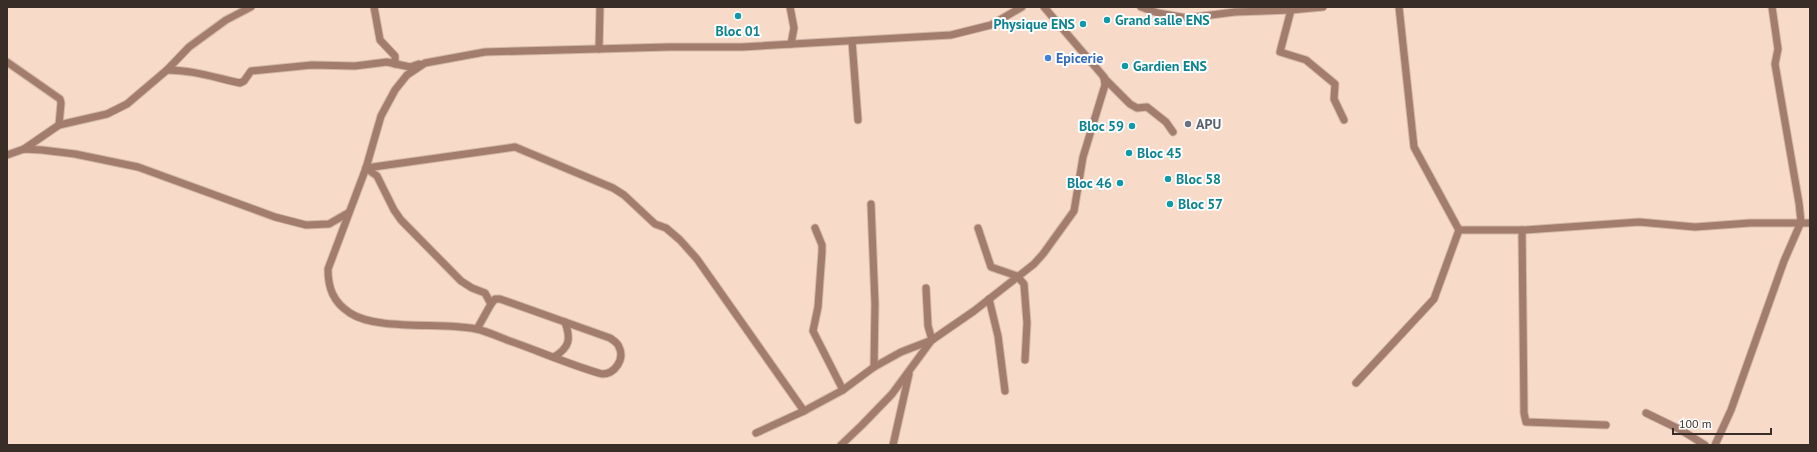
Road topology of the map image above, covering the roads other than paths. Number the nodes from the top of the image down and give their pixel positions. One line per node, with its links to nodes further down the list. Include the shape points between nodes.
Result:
1 (251, 7): 18 (street, via 189,47)
2 (374, 7): 17 (street, via 380,40 395,56)
3 (600, 7): 14 (street)
4 (790, 7): 13 (street, via 794,28)
5 (1044, 7): 19 (street)
6 (1141, 7): 11 (street, via 1187,18 1235,12)
7 (1323, 7): 11 (street)
8 (1399, 7): 33 (street, via 1414,147)
9 (1772, 7): 29 (street, via 1778,49 1775,64)
10 (1017, 8): 12 (street, via 991,25 951,35)
11 (1290, 10): 21 (street, via 1280,52 1306,60 1335,84 1334,99)
12 (852, 41): 13 (street); 20 (street)
13 (791, 44): 14 (street)
14 (599, 48): 16 (street, via 485,52)
15 (7, 62): 22 (street, via 60,100)
16 (425, 62): 17 (street, via 410,67); 26 (street, via 407,75 395,90 381,116)
17 (396, 64): 18 (street, via 387,62 355,66 290,66 255,70 249,72 240,83 214,76)
18 (168, 70): 22 (street, via 127,104 107,114)
19 (1104, 78): 23 (street, via 1130,104 1137,108 1147,107 1166,122); 35 (street, via 1105,85 1083,157 1074,211 1043,254)
20 (858, 120)
21 (1344, 120)
22 (59, 125): 24 (street)
23 (1173, 132)
24 (24, 149): 25 (street); 28 (street, via 75,154 138,167 275,217 306,225 329,224)
25 (7, 155)
26 (366, 168): 28 (street); 38 (street, via 377,176 401,220 461,281 486,293); 49 (street, via 515,147 613,188 655,224 666,228 697,259)
27 (871, 204): 44 (street, via 875,304)
28 (348, 213): 40 (street, via 328,269 328,284 334,299 341,307 360,318 373,321)
29 (1801, 222): 30 (street); 34 (street, via 1696,227 1639,222); 56 (street, via 1784,260 1731,410)
30 (1810, 223)
31 (815, 228): 47 (street, via 822,252 818,307 813,331)
32 (978, 228): 35 (street, via 991,267)
33 (1459, 230): 34 (street); 46 (street, via 1434,299)
34 (1522, 230): 51 (street, via 1526,422)
35 (1017, 276): 37 (street); 43 (street, via 1024,284 1027,323)
36 (926, 288): 41 (street, via 928,326)
37 (989, 299): 41 (street); 48 (street, via 998,336)
38 (491, 304): 39 (street, via 495,299 505,300); 40 (street)
39 (565, 322): 42 (street, via 569,333 568,344 563,352); 42 (street, via 610,338 619,346 622,354 615,370 610,374 592,371)
40 (476, 329): 42 (street)
41 (932, 340): 44 (street, via 901,352); 45 (street)
42 (554, 357)
43 (1025, 360)
44 (874, 367): 47 (street)
45 (910, 372): 53 (street, via 862,426); 54 (street)
46 (1356, 383)
47 (843, 390): 49 (street)
48 (1005, 391)
49 (804, 411): 52 (street)
50 (1646, 413): 55 (street)
51 (1606, 425)
52 (756, 433)
53 (841, 445)
54 (893, 445)
55 (1705, 445)
56 (1715, 445)

